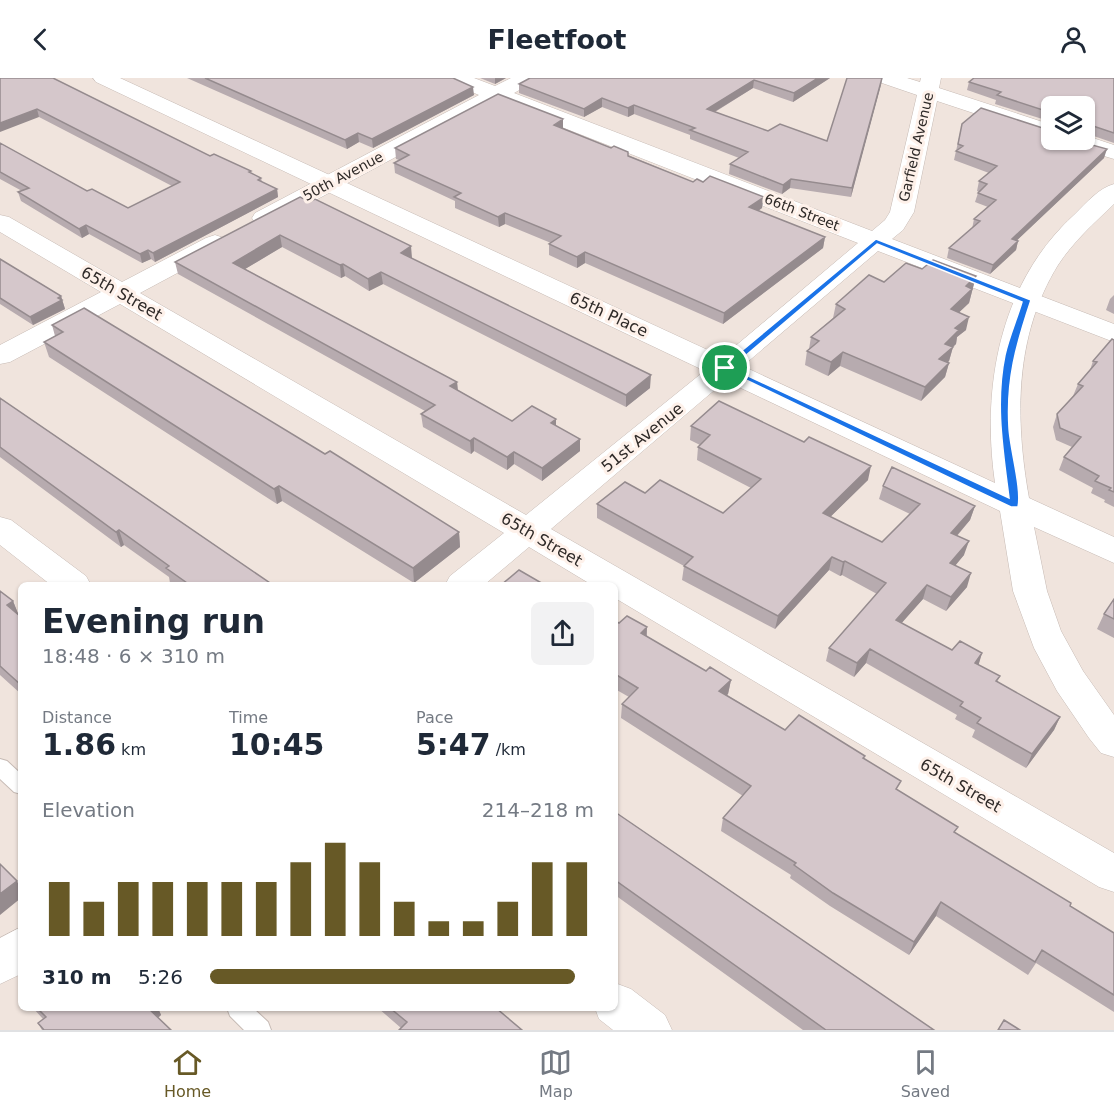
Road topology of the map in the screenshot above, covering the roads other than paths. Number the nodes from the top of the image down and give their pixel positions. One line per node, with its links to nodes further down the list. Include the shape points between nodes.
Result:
1 (103, 78): 10 (street, 65th Place)
2 (456, 78): 6 (street, 66th Street)
3 (527, 78): 6 (street, 50th Avenue)
4 (886, 78): 5 (street)
5 (930, 85): 7 (street); 13 (street, Garfield Avenue, via 902,212)
6 (496, 94): 10 (street, 50th Avenue); 13 (street, 66th Street)
7 (1041, 128)
8 (1095, 146): 9 (street)
9 (1114, 152)
10 (328, 184): 14 (street, 50th Avenue); 18 (street, 65th Place)
11 (1114, 191): 15 (street, via 1070,231 1050,257)
12 (0, 222): 14 (street, 65th Street)
13 (876, 242): 15 (street, 66th Street); 18 (street, 51st Avenue)
14 (121, 292): 17 (street, 50th Avenue); 21 (street, 65th Street)
15 (1027, 300): 16 (street, 66th Street); 19 (street, via 1009,354 1004,390 1004,429)
16 (1114, 334)
17 (0, 356)
18 (725, 368): 19 (street, 65th Place); 21 (street, 51st Avenue)
19 (1014, 504): 22 (street, 65th Place); 27 (street, via 1037,614 1064,670)
20 (0, 528): 23 (street)
21 (528, 531): 24 (street, 51st Avenue); 25 (street, 65th Street)
22 (1114, 551)
23 (70, 582)
24 (466, 582)
25 (615, 582)
26 (618, 584): 30 (street, 65th Street)
27 (1114, 742)
28 (0, 766): 29 (lane)
29 (18, 783)
30 (1114, 874)
31 (18, 949): 32 (street)
32 (0, 964)
33 (618, 1006): 36 (street)
34 (241, 1011): 35 (lane)
35 (260, 1030)
36 (649, 1030)

